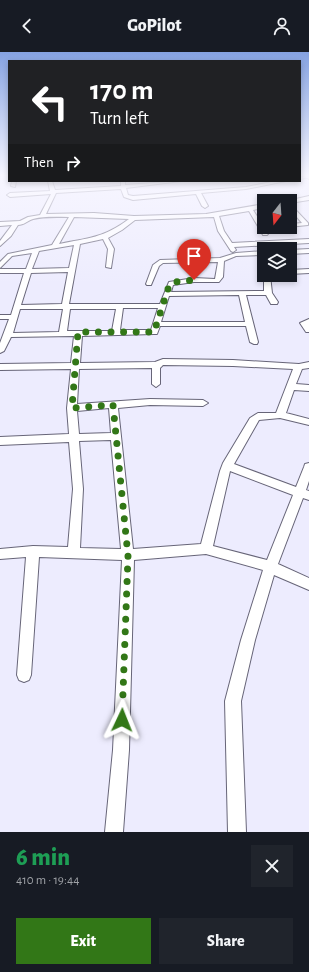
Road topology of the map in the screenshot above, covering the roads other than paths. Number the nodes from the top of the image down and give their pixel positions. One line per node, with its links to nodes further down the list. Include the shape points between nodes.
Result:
1 (44, 212): 5 (street)
2 (231, 212): 4 (street)
3 (297, 214): 10 (street, via 306,224)
4 (216, 215): 7 (street); 15 (street, via 221,231)
5 (42, 216): 6 (street); 8 (street)
6 (72, 216): 7 (street); 16 (street)
7 (134, 218): 11 (street)
8 (16, 223): 9 (street); 14 (street)
9 (0, 224)
10 (297, 225)
11 (105, 237): 13 (street); 24 (street, via 111,249)
12 (309, 241): 15 (street)
13 (77, 243): 16 (street); 25 (street)
14 (0, 244)
15 (230, 245): 21 (street)
16 (54, 247): 17 (street)
17 (37, 249): 23 (street, via 10,255); 27 (street)
18 (309, 251): 19 (street)
19 (297, 252)
20 (257, 254): 21 (street)
21 (236, 255): 22 (street)
22 (221, 260): 31 (street, via 162,262 156,265); 34 (street, via 220,277 217,281 174,282)
23 (0, 266)
24 (109, 267)
25 (72, 270): 27 (street); 36 (street)
26 (0, 271): 27 (street)
27 (28, 271): 39 (street)
28 (297, 272): 29 (street)
29 (308, 272)
30 (267, 282): 33 (street)
31 (149, 284)
32 (242, 293): 33 (street); 34 (street); 44 (street)
33 (268, 293): 35 (street)
34 (166, 294): 38 (street)
35 (274, 302)
36 (66, 306): 37 (street); 39 (street); 47 (street)
37 (120, 306): 38 (street); 48 (street)
38 (163, 306): 43 (street)
39 (17, 307): 41 (street)
40 (0, 317): 41 (street)
41 (13, 317): 49 (street)
42 (309, 321): 45 (street, via 304,323)
43 (158, 324): 44 (street); 48 (street, via 154,332 150,333)
44 (250, 324): 50 (street)
45 (309, 330)
46 (78, 332): 47 (street); 48 (street); 55 (street)
47 (63, 333): 49 (street)
48 (116, 333)
49 (8, 335): 51 (street)
50 (254, 342)
51 (1, 348)
52 (157, 366): 53 (street, via 163,362 176,362); 55 (street); 56 (street)
53 (304, 366): 57 (street, via 296,370)
54 (0, 367): 55 (street)
55 (76, 367): 61 (street)
56 (156, 384)
57 (292, 387): 58 (street); 62 (street)
58 (309, 388)
59 (203, 403): 60 (street, via 150,402)
60 (113, 405): 61 (street); 64 (street)
61 (72, 408): 65 (street)
62 (280, 414): 63 (street); 67 (street, via 275,417 255,417)
63 (309, 422)
64 (116, 436): 65 (street); 74 (street)
65 (73, 438): 66 (street); 72 (street, via 78,489)
66 (0, 441)
67 (227, 466): 69 (street); 70 (street)
68 (309, 467): 69 (street)
69 (304, 495): 75 (street)
70 (206, 550): 74 (street); 75 (street)
71 (34, 551): 72 (street); 73 (street); 77 (street)
72 (74, 553): 74 (street)
73 (0, 554)
74 (128, 556): 78 (street, via 121,750)
75 (271, 566): 76 (street); 79 (street, via 233,700)
76 (309, 584)
77 (24, 675)
78 (114, 832)
79 (237, 832)

